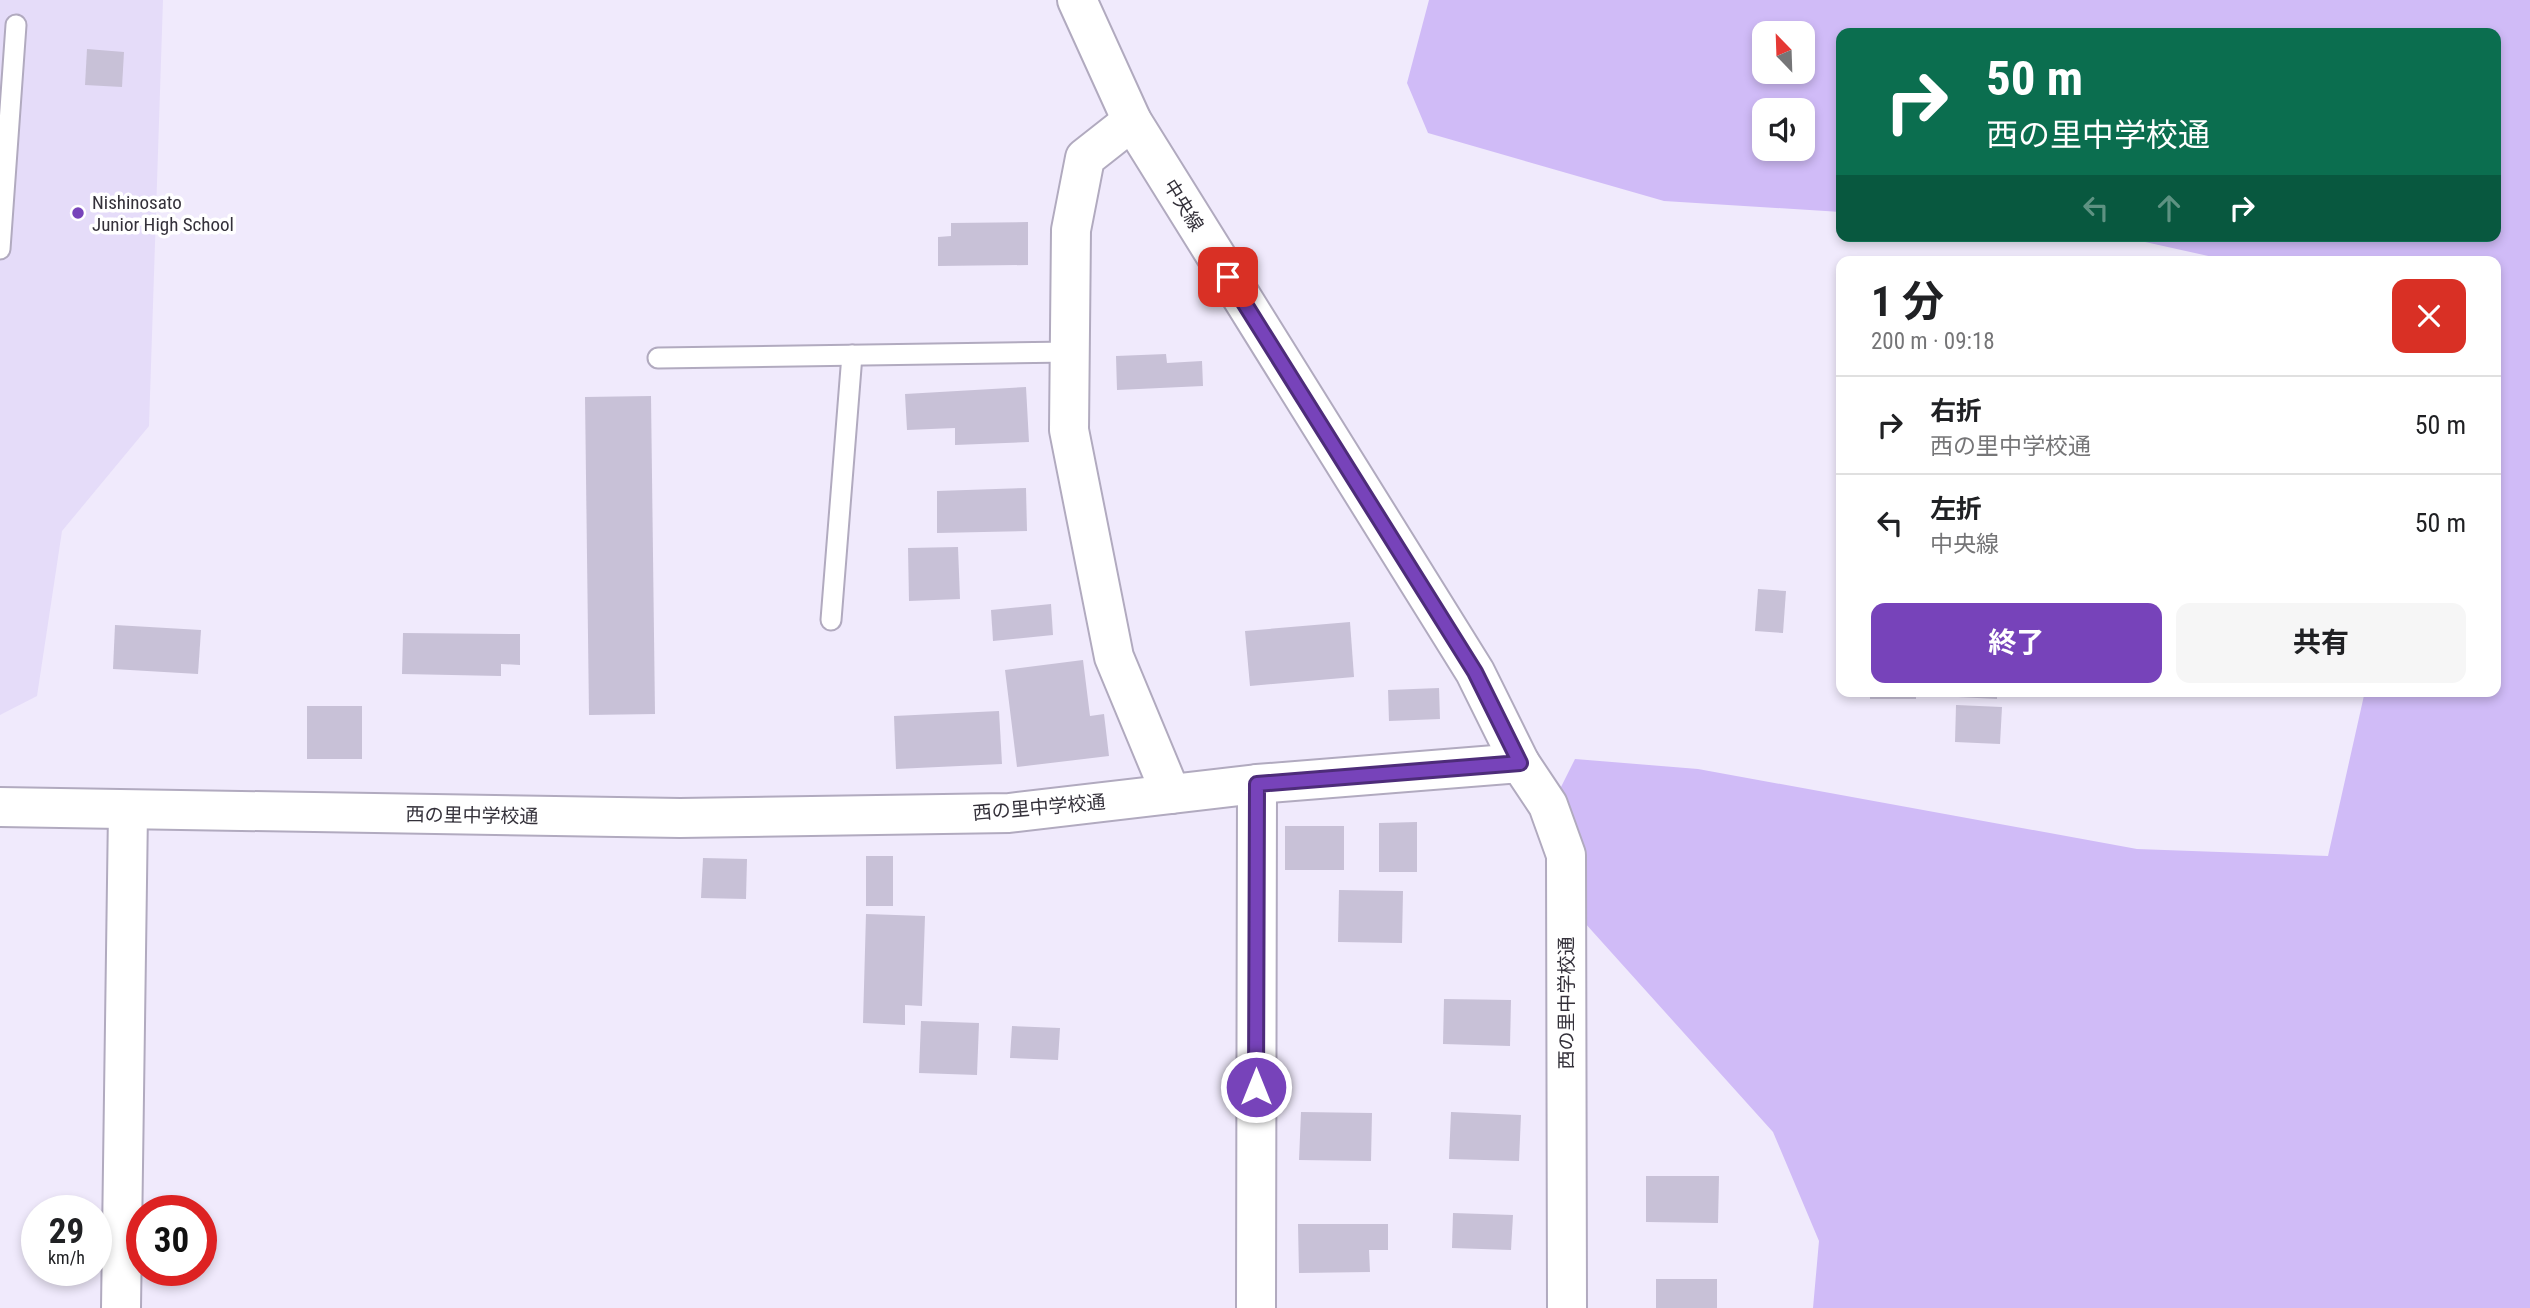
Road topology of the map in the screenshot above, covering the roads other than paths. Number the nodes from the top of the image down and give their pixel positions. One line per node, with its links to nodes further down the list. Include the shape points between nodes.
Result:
1 (1077, 0): 3 (street, 中央線)
2 (16, 25): 4 (lane)
3 (1132, 121): 5 (street, via 1085,158 1071,230); 9 (street, 中央線, via 1475,672)
4 (0, 249)
5 (1070, 352): 6 (lane); 11 (street, via 1069,430 1114,657)
6 (852, 355): 7 (lane); 8 (lane)
7 (658, 358)
8 (831, 620)
9 (1520, 763): 10 (street, 西の里中学校通); 16 (street, 西の里中学校通, via 1548,805 1566,855)
10 (1257, 784): 11 (street, 西の里中学校通); 15 (street)
11 (1171, 794): 13 (street, 西の里中学校通, via 982,813 680,818)
12 (0, 807): 13 (street, 西の里中学校通)
13 (128, 811): 14 (street)
14 (121, 1308)
15 (1256, 1308)
16 (1567, 1308)

